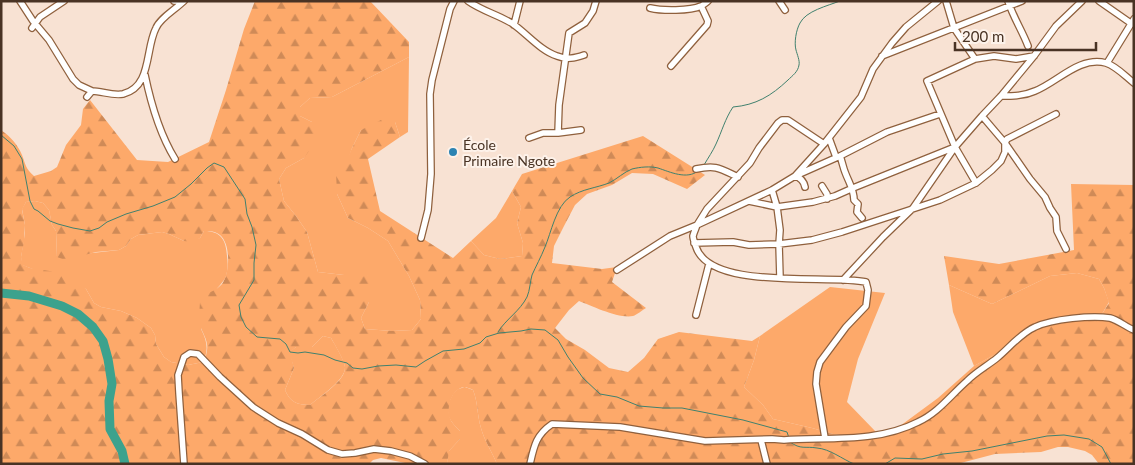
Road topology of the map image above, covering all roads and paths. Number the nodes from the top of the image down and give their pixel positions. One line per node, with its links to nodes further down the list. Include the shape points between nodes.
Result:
1 (20, 1): 23 (street)
2 (64, 1): 23 (street)
3 (174, 1): 4 (street)
4 (179, 1)
5 (184, 1): 33 (street, via 156,26)
6 (454, 1): 64 (street, via 430,94 431,174 428,210)
7 (468, 1): 22 (street)
8 (520, 1): 22 (street)
9 (596, 1): 29 (street, via 585,23 569,33)
10 (708, 1): 18 (street)
11 (779, 1): 20 (street)
12 (938, 1): 28 (street, via 906,27)
13 (946, 1): 24 (street)
14 (1022, 1): 17 (street)
15 (1082, 1): 27 (street, via 1056,26)
16 (1099, 1): 21 (street)
17 (1009, 4): 24 (street); 25 (street)
18 (701, 6): 19 (street, via 675,10); 32 (street, via 707,25)
19 (650, 8)
20 (785, 10)
21 (1133, 22): 31 (street)
22 (514, 25): 29 (street, via 551,54)
23 (34, 26): 35 (street, via 48,40 73,79)
24 (954, 28): 28 (street); 30 (street)
25 (1028, 46)
26 (584, 56): 29 (street)
27 (1034, 56): 30 (street); 36 (street)
28 (882, 57): 44 (street, via 861,97)
29 (566, 59): 42 (street)
30 (975, 59): 38 (street, via 927,81)
31 (1107, 63): 34 (street); 36 (street, via 1077,66 1035,92)
32 (671, 66)
33 (144, 75): 35 (street, via 133,90 122,94); 49 (street, via 156,120)
34 (1134, 83)
35 (92, 91): 37 (street)
36 (1001, 96): 40 (street)
37 (87, 97)
38 (940, 114): 47 (street); 48 (street, via 887,132)
39 (1056, 114): 45 (street, via 1007,138)
40 (982, 116): 45 (street); 47 (street)
41 (581, 130): 42 (street)
42 (558, 133): 43 (street, via 543,133)
43 (529, 138)
44 (829, 138): 46 (street); 48 (street)
45 (1006, 143): 53 (street, via 1001,161); 67 (street, via 1045,197 1056,217 1057,231)
46 (824, 144): 51 (street); 52 (street, via 792,122 782,120)
47 (955, 147): 53 (street); 56 (street); 61 (street)
48 (838, 156): 51 (street); 56 (street)
49 (175, 159)
50 (696, 169): 52 (street, via 712,166)
51 (795, 176): 55 (street); 57 (street)
52 (738, 177): 63 (street, via 707,209)
53 (976, 183): 61 (street, via 940,200)
54 (822, 186): 58 (street)
55 (806, 187)
56 (852, 188): 58 (street); 62 (street, via 858,204 857,212)
57 (772, 190): 59 (street); 60 (street)
58 (828, 199): 60 (street)
59 (749, 201): 60 (street); 63 (street)
60 (777, 207): 66 (street)
61 (913, 208): 66 (street, via 842,232); 71 (street)
62 (862, 218)
63 (697, 225): 65 (street); 69 (street, via 670,236)
64 (421, 238)
65 (694, 243): 66 (street); 68 (street)
66 (779, 244): 70 (street)
67 (1066, 250)
68 (709, 264): 70 (street, via 726,272); 72 (street)
69 (616, 270)
70 (780, 278): 71 (street)
71 (843, 280): 74 (street, via 866,282 868,290 866,306 820,362 816,384)
72 (696, 315)
73 (1134, 330): 74 (street, via 1112,318 1090,317 1035,327 919,422 898,431 864,437)
74 (825, 438): 75 (street)
75 (761, 440): 78 (street, via 706,440 620,427 552,424 543,430 534,445); 79 (street)
76 (184, 464): 77 (street, via 178,376 184,358 190,353 198,354 253,407 328,450 342,454 374,449 391,451)
77 (425, 464)
78 (530, 464)
79 (767, 464)

